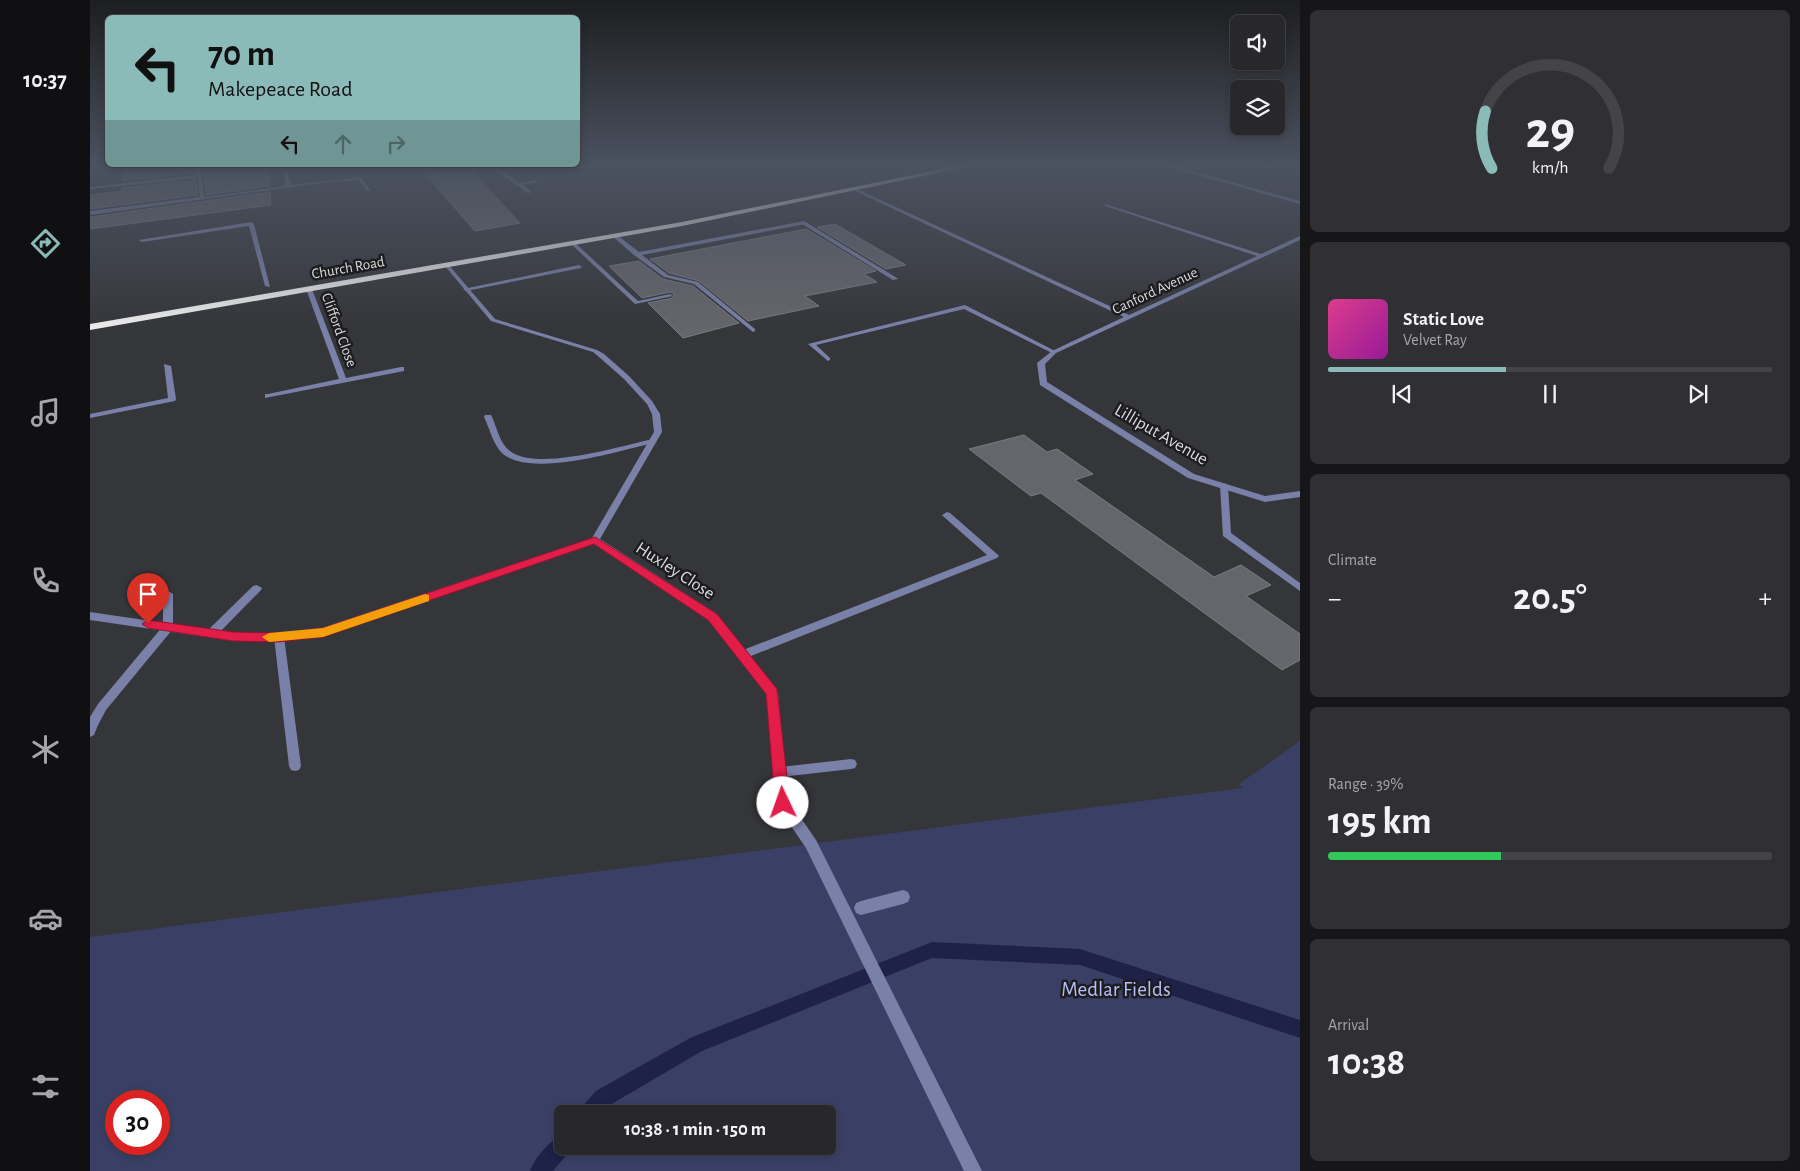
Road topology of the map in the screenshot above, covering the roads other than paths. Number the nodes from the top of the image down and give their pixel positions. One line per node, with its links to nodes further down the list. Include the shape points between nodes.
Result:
1 (643, 222): 13 (highway, Church Road)
2 (691, 222): 5 (highway, Church Road)
3 (925, 222): 21 (street)
4 (1158, 222): 10 (street)
5 (615, 236): 8 (highway, Church Road); 9 (street)
6 (1300, 238): 10 (street, Canford Avenue)
7 (142, 240): 16 (street, via 251,224)
8 (573, 243): 11 (highway, Church Road); 20 (street, via 637,303)
9 (636, 254): 14 (street, via 804,223); 23 (street, via 666,276 696,283)
10 (1262, 256): 21 (street, Canford Avenue)
11 (447, 265): 18 (highway, Church Road); 19 (street)
12 (579, 267): 19 (street)
13 (345, 273)
14 (895, 279)
15 (278, 284): 16 (highway)
16 (268, 286): 17 (highway)
17 (259, 288)
18 (310, 289): 22 (highway, Church Road); 28 (street, Clifford Close)
19 (466, 289): 32 (street, via 493,320 608,358 654,408 658,432)
20 (670, 296)
21 (1128, 317): 24 (street, Canford Avenue)
22 (90, 327)
23 (754, 330)
24 (1054, 352): 25 (street, via 965,306 811,344); 33 (street, Lilliput Avenue, via 1041,363 1044,383 1191,476)
25 (828, 359)
26 (168, 366): 30 (street, via 172,399)
27 (401, 369): 28 (street, Clifford Close)
28 (343, 381): 29 (street, Clifford Close)
29 (268, 396)
30 (90, 416)
31 (488, 417): 32 (street, via 503,449 508,454 530,460 561,460)
32 (653, 441): 36 (street)
33 (1224, 486): 34 (street, Lilliput Avenue, via 1265,499); 38 (street, via 1226,534)
34 (1300, 494)
35 (947, 515): 44 (street, via 994,556)
36 (595, 540): 43 (street, via 323,632); 44 (street, Huxley Close, via 713,617)
37 (257, 588): 42 (street)
38 (1300, 588)
39 (168, 594): 41 (street)
40 (90, 616): 41 (street)
41 (168, 627): 42 (street); 45 (street, via 102,707)
42 (211, 634): 43 (street)
43 (278, 638): 47 (street)
44 (742, 655): 48 (street, Huxley Close, via 772,693)
45 (90, 732)
46 (851, 764): 48 (street)
47 (296, 766)
48 (781, 772): 51 (street, Huxley Close, via 783,803 811,844)
49 (903, 897): 50 (street)
50 (861, 908)
51 (973, 1171)

